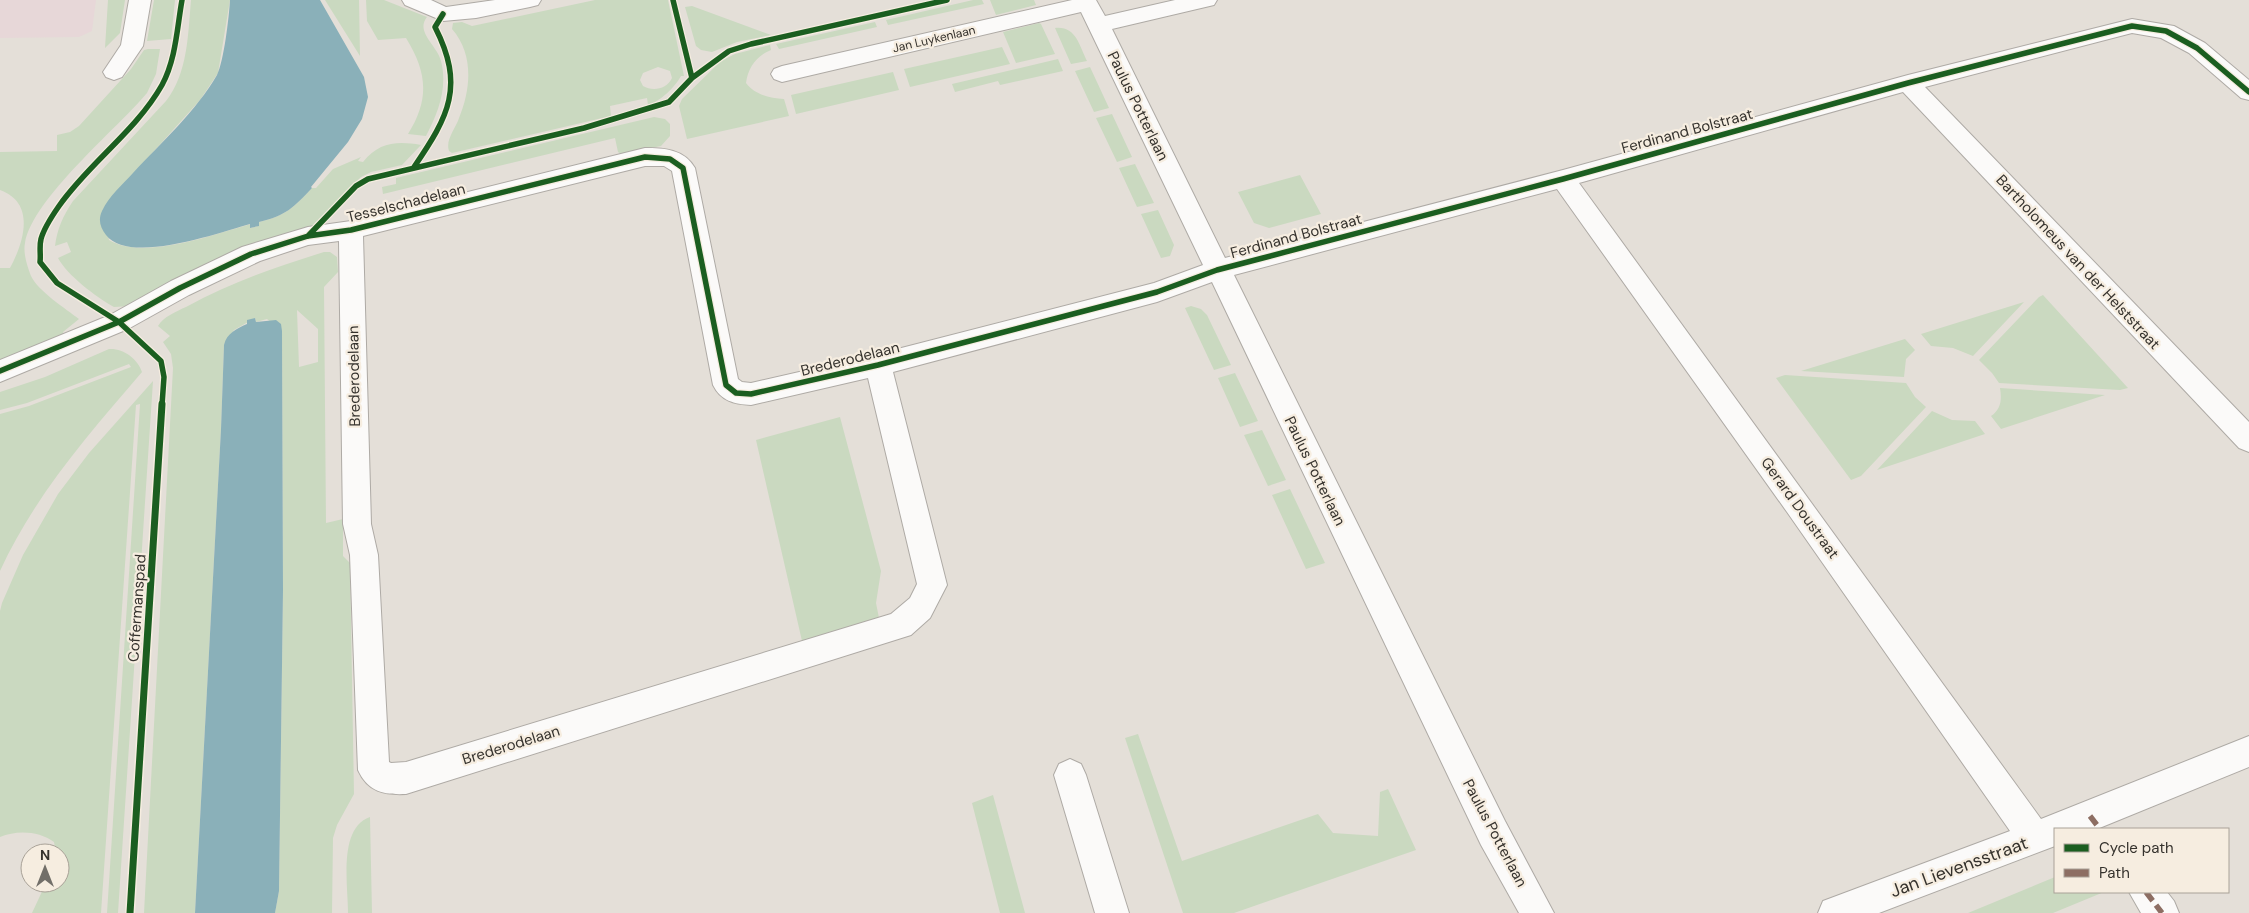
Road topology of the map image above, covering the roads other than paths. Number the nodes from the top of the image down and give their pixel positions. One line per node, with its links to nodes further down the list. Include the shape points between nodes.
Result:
1 (140, 0): 6 (street, via 132,46)
2 (413, 0): 3 (street, via 443,14)
3 (530, 0)
4 (1206, 0): 5 (street, Jan Luykenlaan)
5 (1090, 10): 7 (street, Jan Luykenlaan); 13 (street, Paulus Potterlaan)
6 (114, 72)
7 (782, 74)
8 (1908, 83): 9 (street, Ferdinand Bolstraat, via 2132,26 2166,31 2197,48); 11 (street, Ferdinand Bolstraat); 16 (street, Bartholomeus van der Helststraat)
9 (2249, 92)
10 (663, 157): 12 (street, Tesselschadelaan, via 645,157); 14 (street, Brederodelaan, via 675,160 683,168 726,385 736,393 751,394)
11 (1562, 179): 13 (street, Ferdinand Bolstraat); 21 (street, Gerard Doustraat, via 1780,479)
12 (351, 230): 14 (street, Brederodelaan, via 357,524 364,556 374,770 386,779 406,778 900,625 920,608 932,585); 15 (street, Tesselschadelaan, via 308,236 251,254 119,322)
13 (1216, 270): 14 (street, Brederodelaan, via 1157,292); 24 (street, Paulus Potterlaan, via 1493,833)
14 (878, 365)
15 (0, 371)
16 (2249, 440)
17 (2249, 751): 19 (street, Jan Lievensstraat)
18 (1070, 775): 23 (street)
19 (2095, 823): 20 (street, Jan Lievensstraat)
20 (2072, 828)
21 (2049, 833): 25 (street, Jan Lievensstraat)
22 (2147, 893): 26 (street)
23 (1112, 913)
24 (1537, 913)
25 (1835, 913)
26 (2162, 913)

